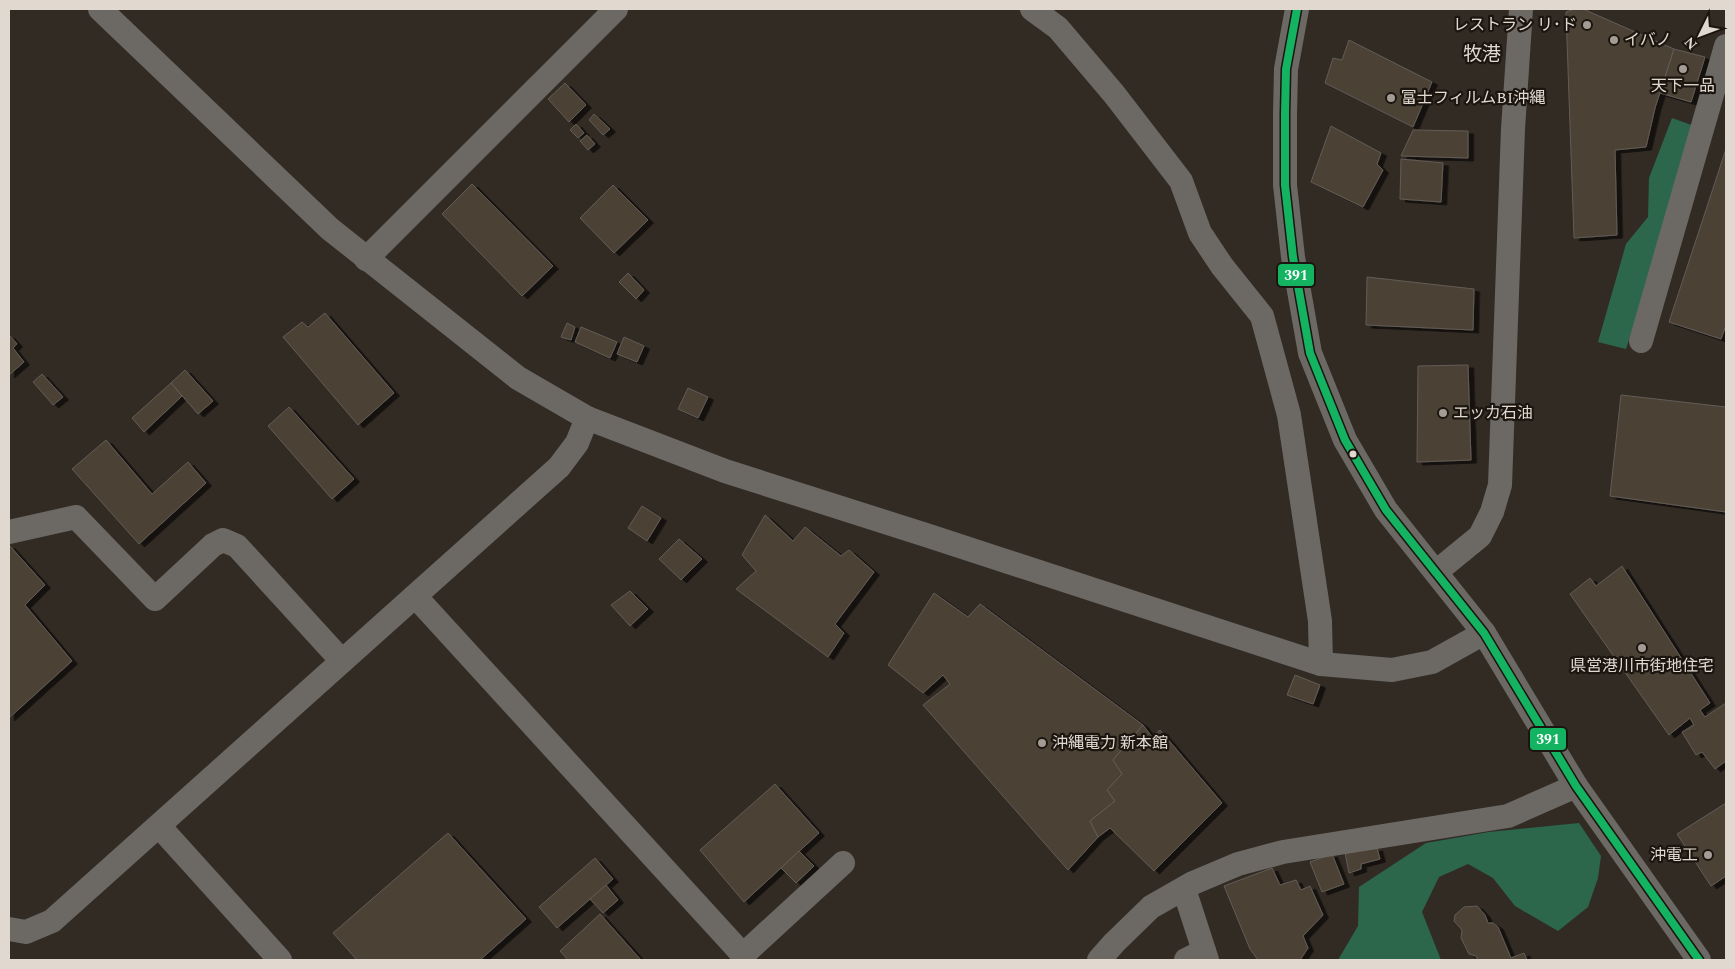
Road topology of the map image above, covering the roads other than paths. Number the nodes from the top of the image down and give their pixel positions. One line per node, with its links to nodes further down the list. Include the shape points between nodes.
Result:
1 (100, 9): 7 (street, via 330,229)
2 (616, 9): 7 (street)
3 (1032, 9): 15 (street, via 1058,28 1181,181 1200,233 1262,316 1289,415 1320,621)
4 (1297, 9): 11 (street, via 1286,69 1285,185 1293,257 1310,353 1345,440 1386,510)
5 (1521, 9): 11 (street, via 1513,129 1500,485 1480,536)
6 (1726, 46): 8 (street)
7 (366, 259): 9 (street, via 518,378)
8 (1641, 341)
9 (587, 418): 12 (street, via 577,443 559,467); 15 (street, via 725,471)
10 (9, 533): 14 (street, via 76,517 155,599 223,540 236,546)
11 (1436, 572): 13 (street)
12 (415, 596): 14 (street); 22 (street)
13 (1484, 633): 15 (street, via 1432,662 1392,670); 16 (street)
14 (342, 661): 17 (street)
15 (1321, 664)
16 (1576, 786): 19 (street, via 1508,816 1283,852 1238,864); 25 (street)
17 (159, 826): 20 (street, via 52,921 26,932); 23 (street)
18 (843, 863): 22 (street)
19 (1184, 889): 21 (street); 24 (street, via 1151,907)
20 (9, 929)
21 (1199, 957)
22 (740, 958)
23 (280, 960)
24 (1099, 960)
25 (1699, 960)

